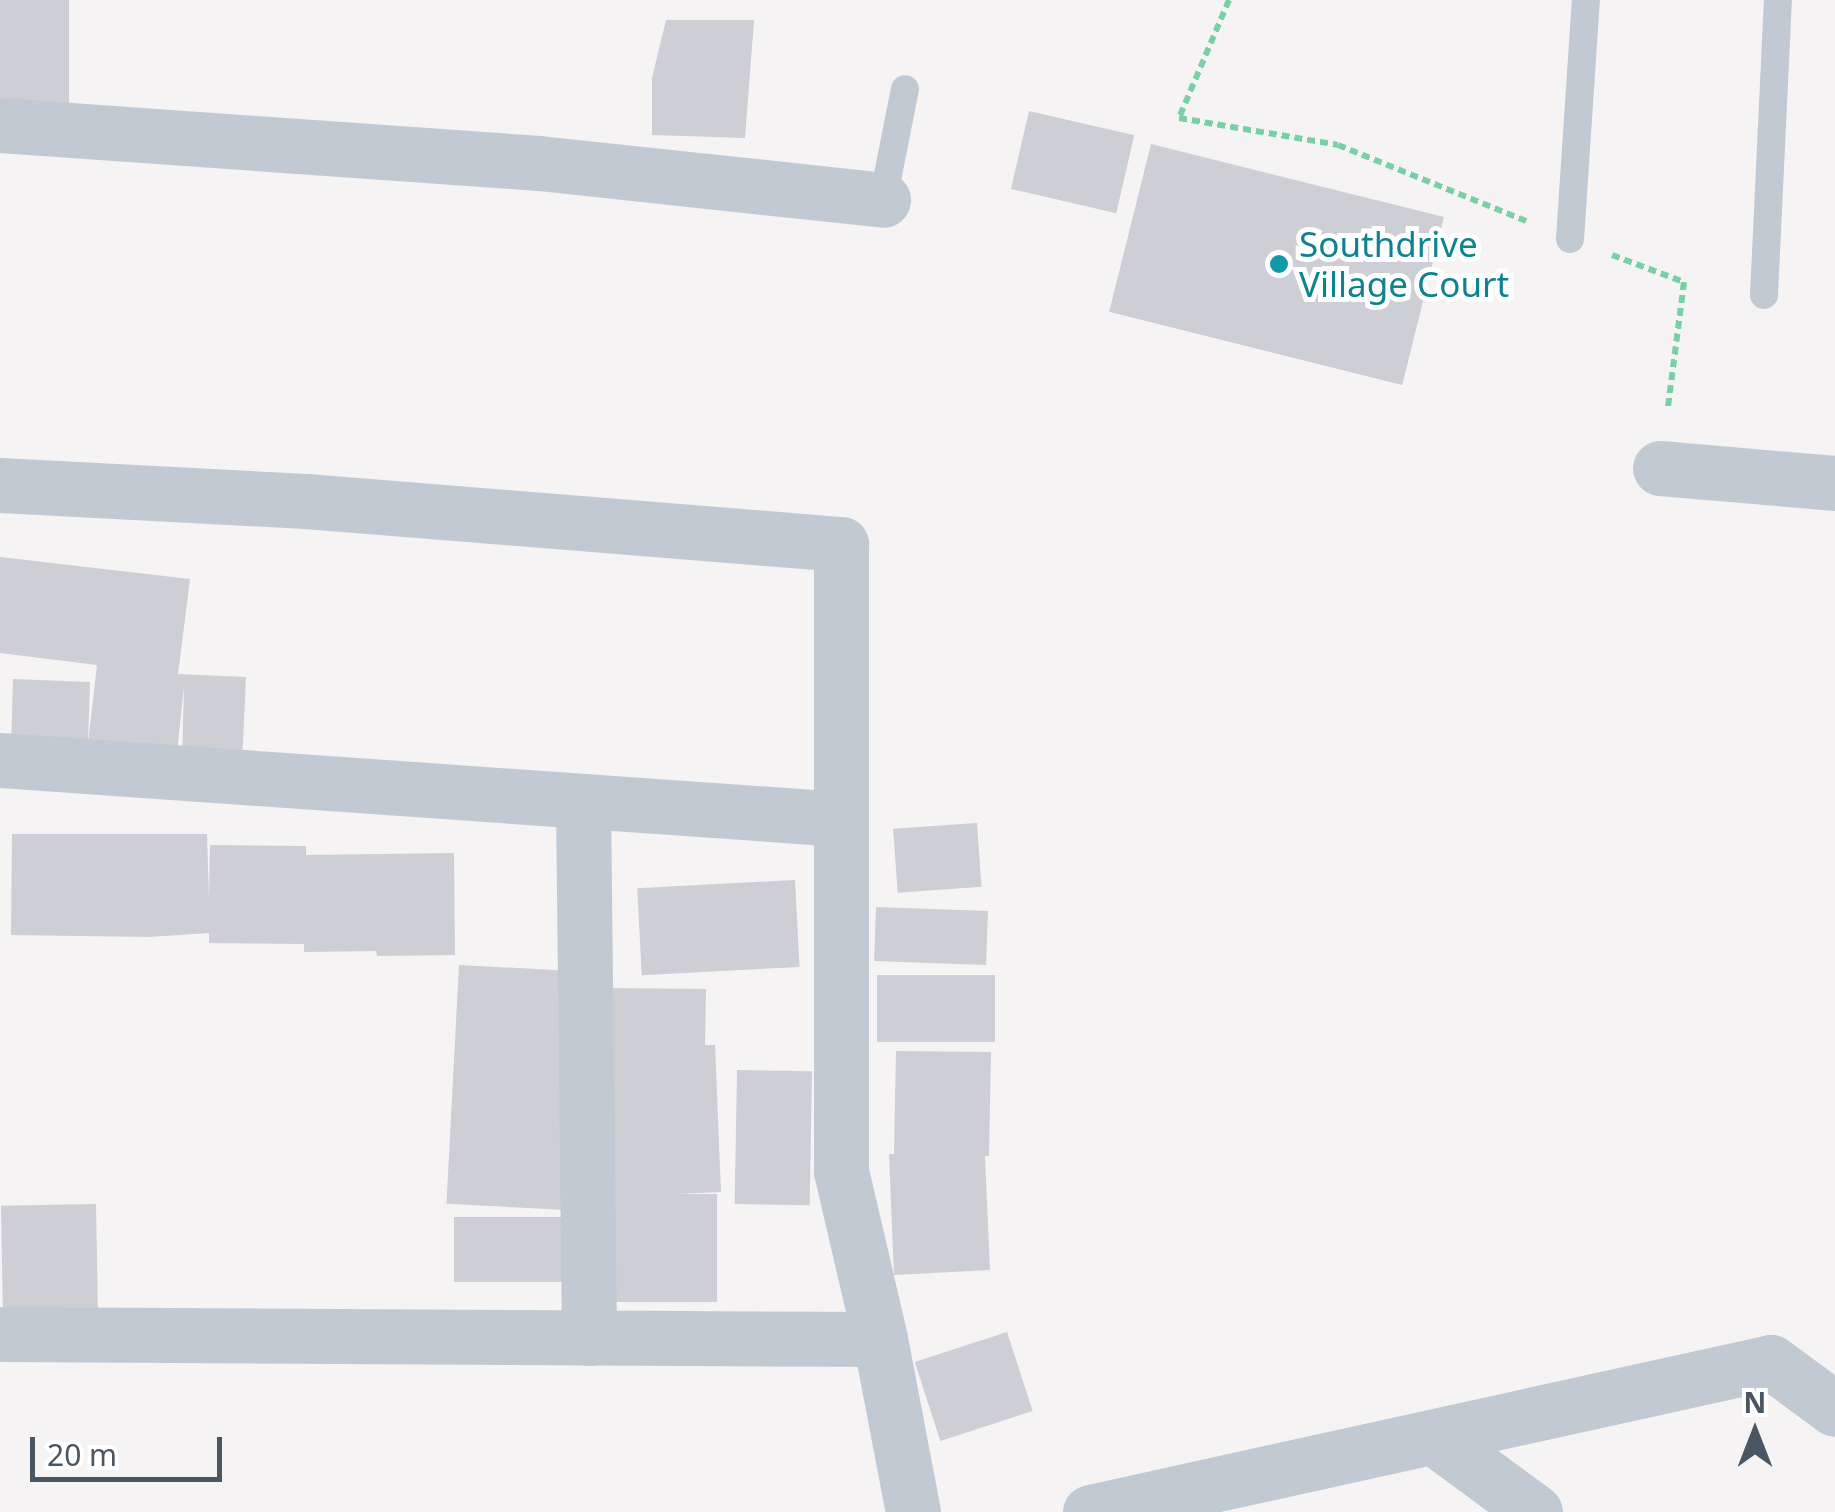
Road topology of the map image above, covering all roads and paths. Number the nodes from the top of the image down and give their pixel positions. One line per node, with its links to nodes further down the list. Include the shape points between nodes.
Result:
1 (1229, 0): 7 (path, via 1179,118 1338,145)
2 (1586, 0): 7 (lane)
3 (1778, 0): 8 (lane)
4 (905, 88): 6 (lane)
5 (0, 125): 6 (street, via 539,163)
6 (882, 200)
7 (1570, 239): 9 (path, via 1684,282)
8 (1764, 295)
9 (1660, 468): 10 (street)
10 (1835, 483)
11 (0, 485): 14 (street, via 306,500 841,544)
12 (0, 760): 13 (street)
13 (583, 801): 14 (street); 16 (street)
14 (841, 819): 17 (street, via 841,1171)
15 (0, 1334): 16 (street)
16 (589, 1338): 17 (street)
17 (880, 1339): 20 (street)
18 (1835, 1410): 19 (street, via 1770,1362)
19 (1436, 1439): 21 (street); 22 (street)
20 (913, 1512)
21 (1090, 1512)
22 (1535, 1512)

